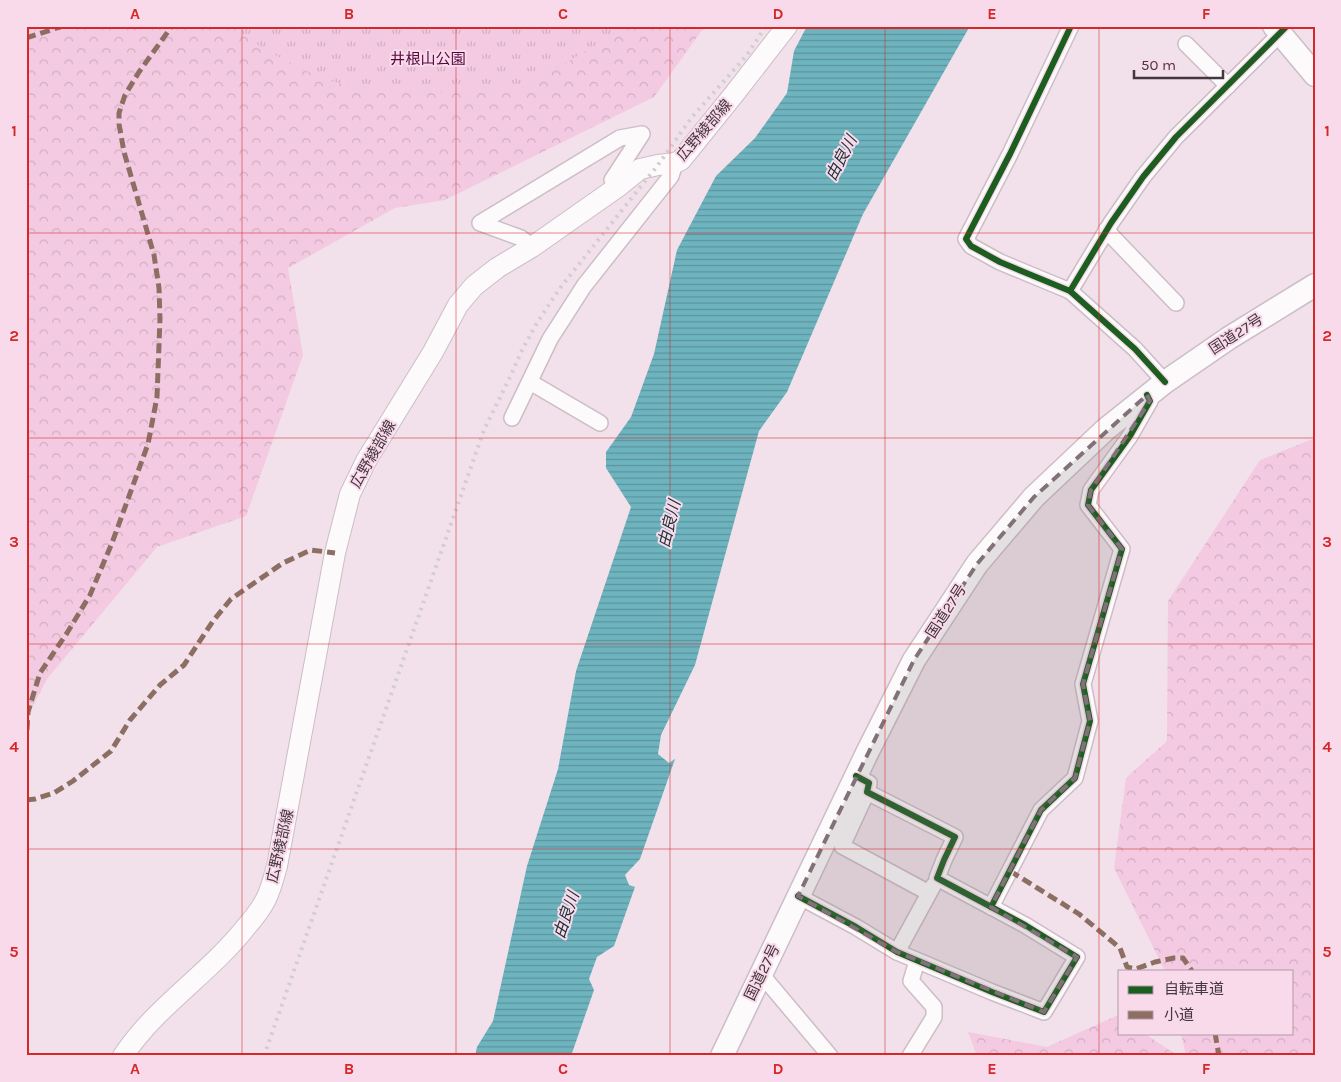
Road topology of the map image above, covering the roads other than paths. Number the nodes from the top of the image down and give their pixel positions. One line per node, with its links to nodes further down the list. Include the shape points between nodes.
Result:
1 (787, 26): 7 (main road, 広野綾部線, via 681,160)
2 (1071, 26): 12 (street, via 966,239 971,246 1000,262)
3 (1274, 33): 5 (highway); 6 (street)
4 (1186, 44): 6 (street)
5 (1315, 75)
6 (1228, 86): 9 (street, via 1176,136)
7 (675, 163): 8 (main road, 広野綾部線, via 640,169); 14 (street, via 671,176 584,286 550,339)
8 (619, 186): 10 (main road, 広野綾部線); 10 (street, via 612,180 642,134 620,138 480,223 521,238)
9 (1106, 230): 12 (street); 13 (street)
10 (532, 247): 26 (main road, 広野綾部線, via 474,286 458,305 350,494 335,553 277,866 266,900 221,956 134,1039)
11 (1315, 284): 15 (highway, 国道27号)
12 (1070, 291): 15 (street, via 1135,349)
13 (1176, 303)
14 (530, 382): 16 (street); 17 (street)
15 (1156, 388): 18 (highway, 国道27号, via 1034,496 977,564 914,660 867,753); 22 (street, via 1130,436 1092,490 1088,505 1122,549 1083,684 1090,721 1075,778 1041,810)
16 (512, 418)
17 (600, 423)
18 (862, 784): 19 (street, via 955,837); 20 (street, via 842,846); 21 (highway, 国道27号)
19 (937, 878): 20 (street); 22 (street)
20 (929, 893): 23 (street)
21 (798, 896): 23 (street); 25 (highway, 国道27号)
22 (991, 907): 24 (street, via 1077,957 1044,1012)
23 (897, 952): 24 (street)
24 (917, 961): 29 (street, via 911,981 934,1007 934,1017)
25 (761, 974): 27 (highway, 国道27号); 28 (street)
26 (123, 1056)
27 (722, 1056)
28 (830, 1056)
29 (910, 1056)

